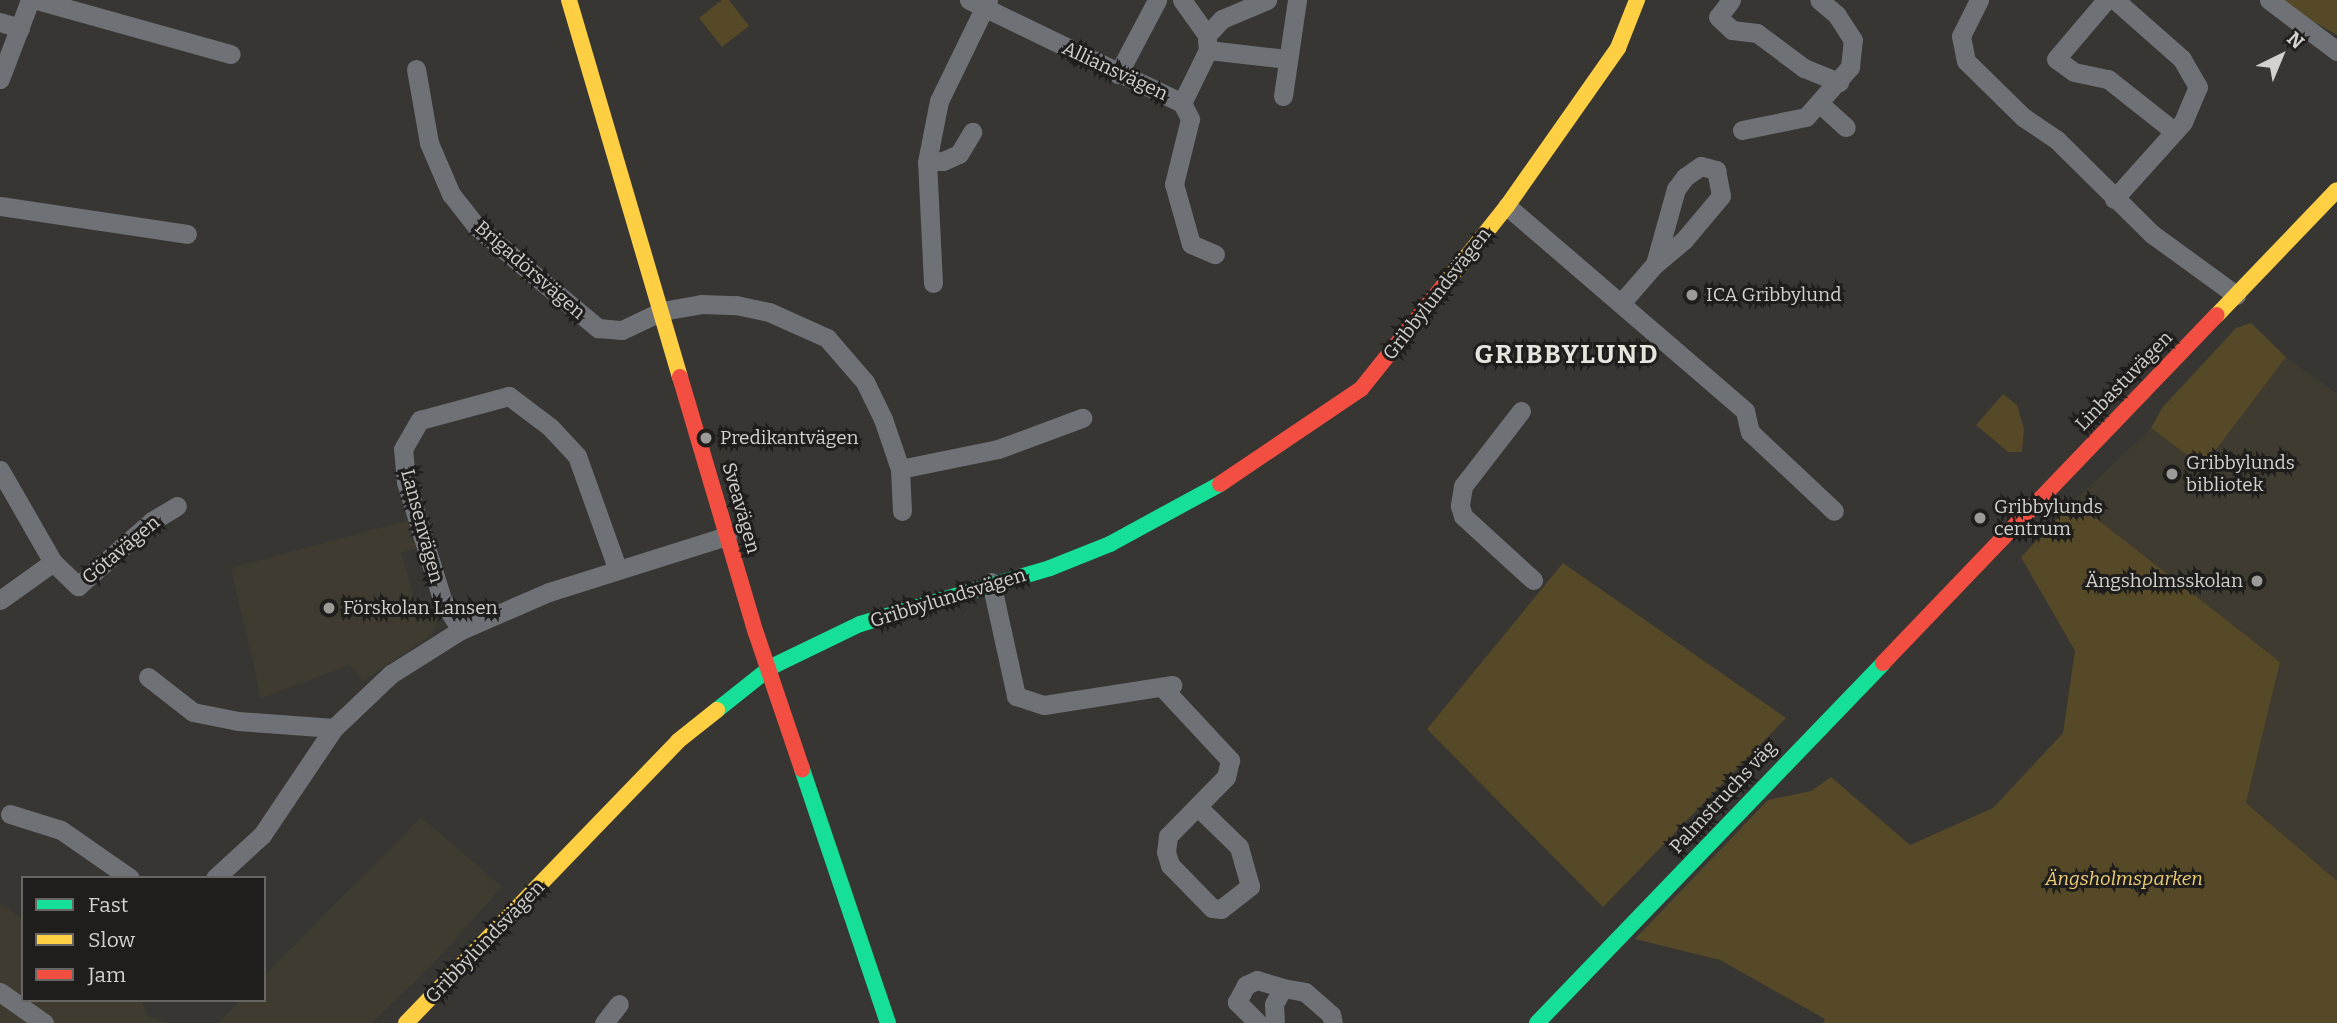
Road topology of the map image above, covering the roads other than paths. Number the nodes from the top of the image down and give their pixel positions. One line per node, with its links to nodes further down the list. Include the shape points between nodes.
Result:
1 (30, 0): 17 (street)
2 (37, 0): 20 (street)
3 (569, 0): 44 (street, Sveavägen)
4 (1157, 0): 23 (street)
5 (1182, 0): 18 (street)
6 (1267, 0): 18 (street, via 1222,19)
7 (1297, 0): 21 (street)
8 (1637, 0): 37 (street, Gribbylundsvägen, via 1618,48)
9 (1731, 0): 25 (street, via 1718,17 1732,30 1756,33 1804,68)
10 (1819, 0): 25 (street, via 1837,15 1853,40 1850,67)
11 (1979, 0): 35 (street, via 1961,36 1966,61 2023,117 2056,139)
12 (2106, 0): 32 (street, via 2056,59 2074,72 2108,79)
13 (2115, 0): 32 (street, via 2182,59 2198,87)
14 (2269, 0): 19 (street)
15 (980, 2): 23 (street, Alliansvägen); 33 (street, via 939,101)
16 (0, 22): 17 (street)
17 (19, 28): 24 (street)
18 (1207, 43): 21 (street); 27 (street)
19 (2337, 51)
20 (231, 54)
21 (1287, 59): 26 (street)
22 (416, 69): 44 (street, Brigadörsvägen, via 429,143 451,194 477,227 598,328 622,330)
23 (1118, 74): 27 (street, Alliansvägen)
24 (0, 79)
25 (1839, 82): 28 (street)
26 (1283, 96)
27 (1182, 103): 39 (street, Alliansvägen, via 1190,119 1174,184 1191,244)
28 (1819, 103): 29 (street); 30 (street, via 1806,117)
29 (1846, 127)
30 (1742, 130)
31 (972, 132): 33 (street, via 959,153)
32 (2175, 132): 35 (street)
33 (927, 162): 41 (street)
34 (2337, 190): 42 (street, Linbastuvägen)
35 (2114, 199): 42 (street, via 2152,234)
36 (0, 206): 38 (street)
37 (1507, 206): 43 (street); 56 (street, Gribbylundsvägen, via 1361,389 1327,415 1212,489 1110,544 1050,568)
38 (187, 234)
39 (1215, 254)
40 (1655, 264): 40 (street, via 1676,189 1701,166 1716,170 1721,196 1684,240); 43 (street)
41 (933, 283)
42 (2236, 295): 58 (street, Linbastuvägen)
43 (1622, 302): 51 (street, via 1745,411 1750,432)
44 (662, 311): 47 (street, via 701,304 736,305 769,312 827,338 865,382); 52 (street, Sveavägen)
45 (1521, 411): 55 (street, via 1463,486 1460,506 1463,516)
46 (1082, 418): 47 (street, via 998,449)
47 (900, 469): 50 (street)
48 (0, 470): 53 (street, Götavägen)
49 (177, 506): 53 (street, Götavägen, via 152,521 78,586)
50 (902, 511)
51 (1834, 511)
52 (727, 536): 54 (street); 60 (street, Sveavägen)
53 (52, 562): 57 (street)
54 (617, 568): 59 (street); 59 (street, Lansenvägen, via 577,456 550,427 509,396 420,419 402,449 406,482 442,599)
55 (1533, 580)
56 (991, 582): 60 (street, Gribbylundsvägen, via 860,624); 63 (street, via 1016,696 1044,705 1167,686 1230,760 1226,777)
57 (0, 600)
58 (1942, 602): 77 (street, Palmstruchs väg)
59 (461, 630): 62 (street, via 391,674)
60 (771, 667): 71 (street, Gribbylundsvägen, via 678,741); 73 (street, Sveavägen, via 812,810)
61 (148, 677): 62 (street, via 177,705 193,712 238,721)
62 (334, 728): 66 (street, via 262,835)
63 (1198, 807): 63 (street, via 1168,836 1166,852 1178,873 1212,908 1221,909 1250,886 1239,847)
64 (10, 814): 65 (street, via 61,830)
65 (127, 876)
66 (217, 876)
67 (1283, 988): 74 (street, via 1257,980 1246,985 1237,1002); 75 (street, via 1274,1004); 76 (street, via 1305,992)
68 (0, 992): 70 (street)
69 (619, 1004): 72 (street)
70 (44, 1023)
71 (406, 1023)
72 (604, 1023)
73 (888, 1023)
74 (1258, 1023)
75 (1275, 1023)
76 (1333, 1023)
77 (1537, 1023)

